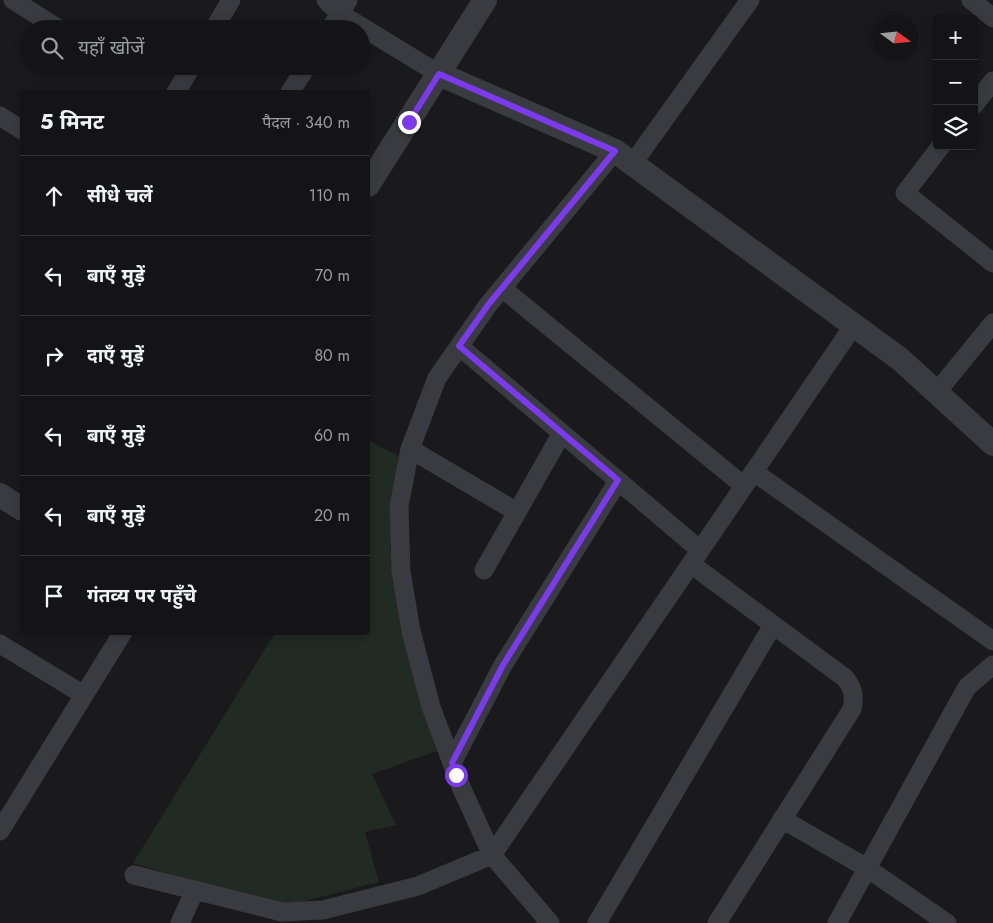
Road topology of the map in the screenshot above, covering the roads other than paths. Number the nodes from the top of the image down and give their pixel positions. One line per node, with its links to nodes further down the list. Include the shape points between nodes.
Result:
1 (13, 0): 9 (street)
2 (231, 0): 10 (street)
3 (326, 0): 7 (street)
4 (485, 0): 12 (street)
5 (750, 0): 22 (street)
6 (970, 0): 8 (street)
7 (339, 14)
8 (993, 18)
9 (45, 20)
10 (219, 20)
11 (370, 33): 12 (street)
12 (439, 74): 22 (street); 23 (street)
13 (186, 75): 16 (street)
14 (301, 75): 17 (street)
15 (993, 81): 18 (street)
16 (177, 90)
17 (291, 90)
18 (978, 100)
19 (0, 116): 20 (street)
20 (20, 129)
21 (939, 150): 24 (street, via 905,193)
22 (624, 157): 25 (street); 27 (street)
23 (370, 182)
24 (993, 263)
25 (502, 288): 28 (street); 33 (street)
26 (993, 322): 29 (street)
27 (854, 325): 29 (street, via 900,359); 33 (street)
28 (459, 346): 30 (street); 32 (street, via 437,378)
29 (936, 393): 31 (street)
30 (562, 433): 34 (street); 37 (street)
31 (993, 444)
32 (410, 449): 37 (street); 46 (street, via 399,506 401,571 413,640 431,707)
33 (749, 479): 38 (street); 42 (street)
34 (618, 480): 38 (street); 46 (street, via 503,665)
35 (0, 495): 36 (street)
36 (20, 509)
37 (517, 512): 39 (street)
38 (696, 557): 40 (street); 49 (street)
39 (484, 570)
40 (774, 625): 47 (street, via 845,678 852,688 854,700 852,709); 56 (street)
41 (121, 635): 45 (street)
42 (993, 641)
43 (0, 644): 45 (street)
44 (993, 665): 50 (street, via 967,688)
45 (84, 695): 48 (street)
46 (452, 763): 49 (street)
47 (782, 819): 50 (street); 57 (street)
48 (1, 828)
49 (492, 855): 53 (street, via 418,886); 55 (street)
50 (867, 868): 58 (street); 59 (street)
51 (134, 875): 52 (street)
52 (195, 890): 53 (street); 54 (street)
53 (307, 917)
54 (180, 923)
55 (550, 923)
56 (597, 923)
57 (717, 923)
58 (837, 923)
59 (947, 923)

